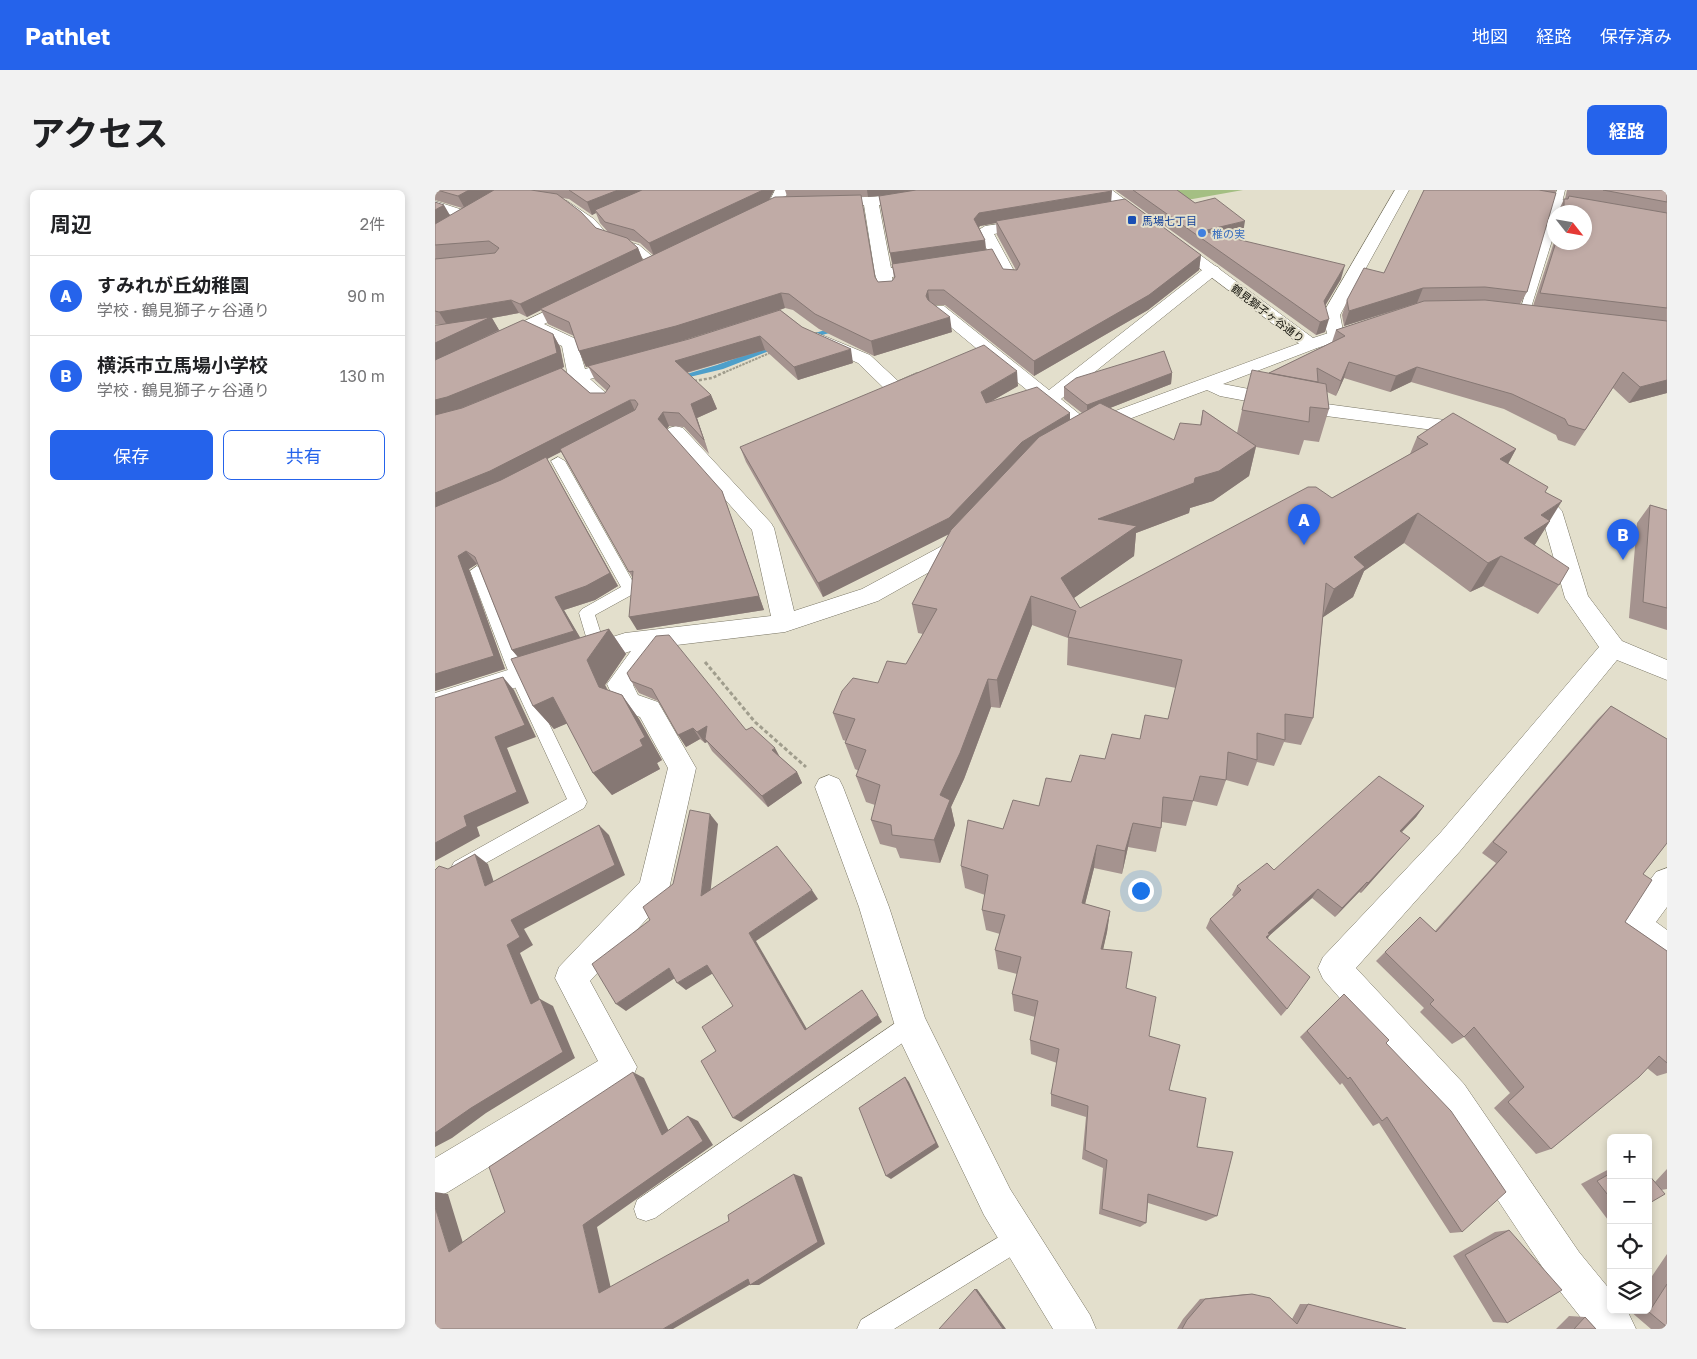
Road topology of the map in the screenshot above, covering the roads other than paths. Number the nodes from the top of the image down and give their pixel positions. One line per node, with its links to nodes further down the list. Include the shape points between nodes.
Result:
1 (782, 190): 12 (street)
2 (942, 190): 8 (street)
3 (1103, 190): 15 (street, 鶴見獅子ヶ谷通り)
4 (1402, 190): 44 (street, via 1331,315)
5 (1486, 190): 6 (street)
6 (1508, 192): 13 (street)
7 (557, 201): 27 (lane, via 595,219 606,238 636,247)
8 (871, 202): 10 (street); 31 (street)
9 (794, 204): 12 (street)
10 (813, 204)
11 (435, 205): 18 (street)
12 (775, 205): 22 (street)
13 (1557, 205)
14 (481, 206): 18 (street)
15 (1126, 207): 16 (street); 29 (street, 鶴見獅子ヶ谷通り)
16 (1107, 210)
17 (1592, 211): 20 (street)
18 (464, 215): 21 (street)
19 (1051, 220): 25 (street, via 985,231)
20 (1667, 224)
21 (450, 225)
22 (733, 227)
23 (1547, 238): 38 (lane)
24 (672, 256): 27 (street)
25 (998, 257): 26 (street); 32 (street)
26 (979, 260)
27 (655, 264): 30 (street)
28 (950, 264): 31 (street)
29 (1212, 270): 45 (street, 鶴見獅子ヶ谷通り); 53 (street)
30 (638, 272)
31 (883, 274): 34 (street)
32 (1011, 280)
33 (595, 293): 37 (street)
34 (887, 293)
35 (938, 310): 46 (street)
36 (1506, 312): 38 (street)
37 (552, 313): 41 (street); 42 (street)
38 (1524, 314): 39 (street)
39 (1543, 316)
40 (1384, 321): 44 (street, 鶴見獅子ヶ谷通り)
41 (495, 324)
42 (531, 324): 50 (street); 51 (street, via 570,342)
43 (811, 334): 49 (street, via 864,359 896,389)
44 (1335, 336): 45 (street, 鶴見獅子ヶ谷通り)
45 (1311, 344): 52 (street)
46 (986, 350): 47 (street); 53 (street)
47 (968, 358)
48 (642, 359): 51 (street)
49 (941, 369)
50 (435, 370)
51 (571, 375): 54 (street)
52 (1210, 383): 53 (street, via 1078,433); 56 (street, via 1220,390 1326,410 1445,426 1473,436)
53 (1050, 399)
54 (605, 401)
55 (676, 432): 61 (street, via 763,528)
56 (1488, 450)
57 (558, 461): 64 (lane, via 630,589 587,613)
58 (1517, 476): 63 (street, via 1551,510 1577,598)
59 (980, 517): 61 (street, via 948,552 870,595)
60 (477, 570): 66 (lane)
61 (785, 623): 62 (street)
62 (654, 639): 64 (street, via 625,642); 73 (street, via 620,684 628,703 649,709 682,768 654,889 571,978 620,1067)
63 (1613, 648): 65 (street); 78 (street, via 1451,841 1334,968 1451,1097 1565,1266)
64 (598, 650): 66 (street)
65 (1667, 670)
66 (518, 676): 67 (street); 69 (lane, via 578,802)
67 (435, 703)
68 (829, 787): 72 (street, via 874,908)
69 (461, 868)
70 (1667, 882): 71 (street, via 1635,926)
71 (1667, 949)
72 (910, 1024): 74 (lane); 75 (street, via 997,1202)
73 (435, 1179)
74 (646, 1210)
75 (1019, 1237): 76 (lane); 77 (street)
76 (870, 1329)
77 (1075, 1329)
78 (1616, 1329)

